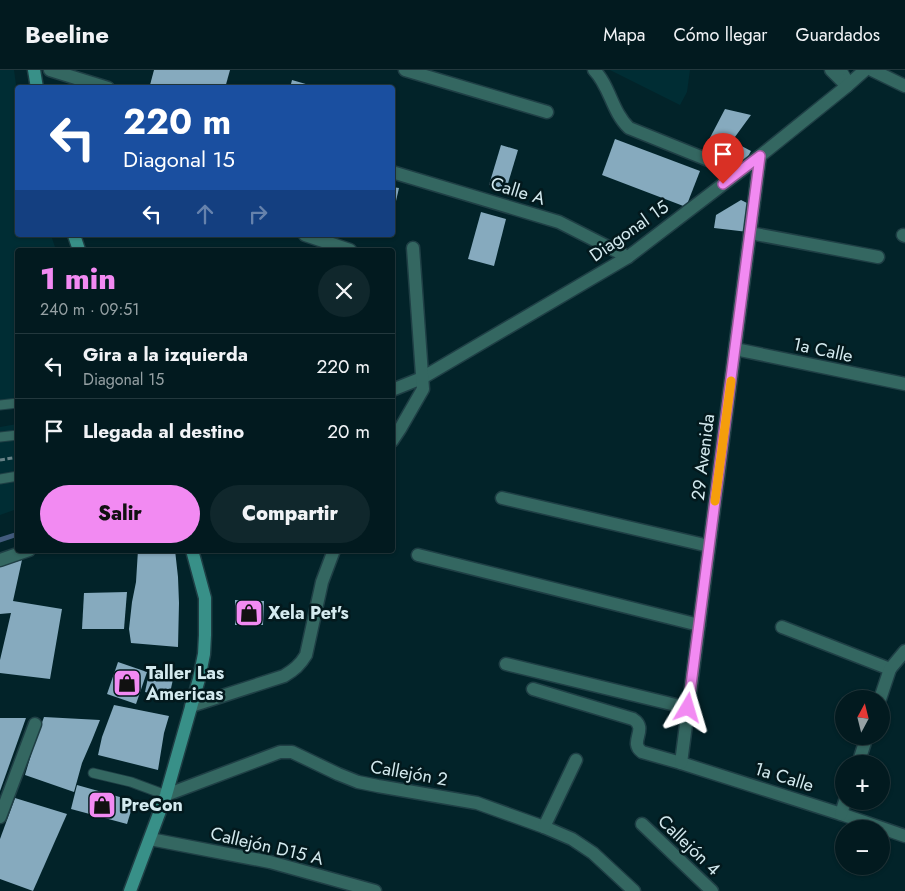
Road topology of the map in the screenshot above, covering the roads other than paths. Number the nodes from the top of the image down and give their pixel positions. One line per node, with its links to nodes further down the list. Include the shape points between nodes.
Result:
1 (34, 70): 9 (main road)
2 (50, 70): 10 (street)
3 (405, 70): 13 (street)
4 (594, 70): 15 (street, via 629,128)
5 (831, 70): 11 (street)
6 (842, 70): 11 (lane)
7 (865, 70): 11 (street, Diagonal 15)
8 (872, 70): 12 (street)
9 (36, 85)
10 (98, 85)
11 (848, 85): 14 (street, Diagonal 15)
12 (905, 86)
13 (547, 112)
14 (760, 156): 15 (street, Diagonal 15); 17 (street, 29 Avenida)
15 (738, 172): 21 (street, Diagonal 15)
16 (395, 173): 21 (street, Calle A, via 559,222)
17 (750, 233): 22 (street); 23 (street, 29 Avenida)
18 (311, 237): 19 (street)
19 (344, 248)
20 (413, 248): 24 (street)
21 (628, 257): 24 (street, Diagonal 15)
22 (878, 257)
23 (735, 349): 25 (street, 1a Calle); 35 (street, 29 Avenida)
24 (422, 378): 26 (street, Diagonal 15); 30 (street, via 421,393)
25 (905, 384)
26 (395, 389)
27 (15, 403): 28 (lane)
28 (0, 405)
29 (15, 436): 31 (lane)
30 (395, 436)
31 (0, 437)
32 (15, 476): 33 (lane)
33 (0, 479)
34 (502, 498): 35 (street)
35 (709, 546): 41 (street, 29 Avenida)
36 (20, 553): 40 (street)
37 (193, 553): 48 (main road, via 205,598 206,616 204,654)
38 (333, 553): 48 (street, via 322,582 306,655 294,670)
39 (418, 555): 41 (street)
40 (0, 560)
41 (699, 625): 49 (street, 29 Avenida)
42 (782, 627): 45 (street)
43 (905, 651): 45 (street)
44 (506, 664): 49 (street)
45 (890, 668): 47 (street)
46 (533, 690): 52 (street, 1a Calle, via 633,719 639,729 637,749)
47 (883, 690)
48 (191, 706): 54 (main road)
49 (688, 708): 52 (street, 29 Avenida)
50 (35, 724): 57 (street)
51 (576, 760): 59 (street)
52 (681, 763): 55 (street, 1a Calle)
53 (93, 773): 54 (lane)
54 (166, 795): 59 (street, Callejón 2, via 280,752 292,752 358,782 477,803); 61 (main road)
55 (835, 805)
56 (849, 810): 60 (street, 1a Calle)
57 (0, 817)
58 (642, 824): 65 (street, Callejón 4)
59 (544, 827): 64 (street, Callejón 2, via 594,853)
60 (905, 836)
61 (150, 839): 62 (main road); 63 (street, Callejón D15 A, via 270,862)
62 (130, 891)
63 (375, 891)
64 (634, 891)
65 (712, 891)

